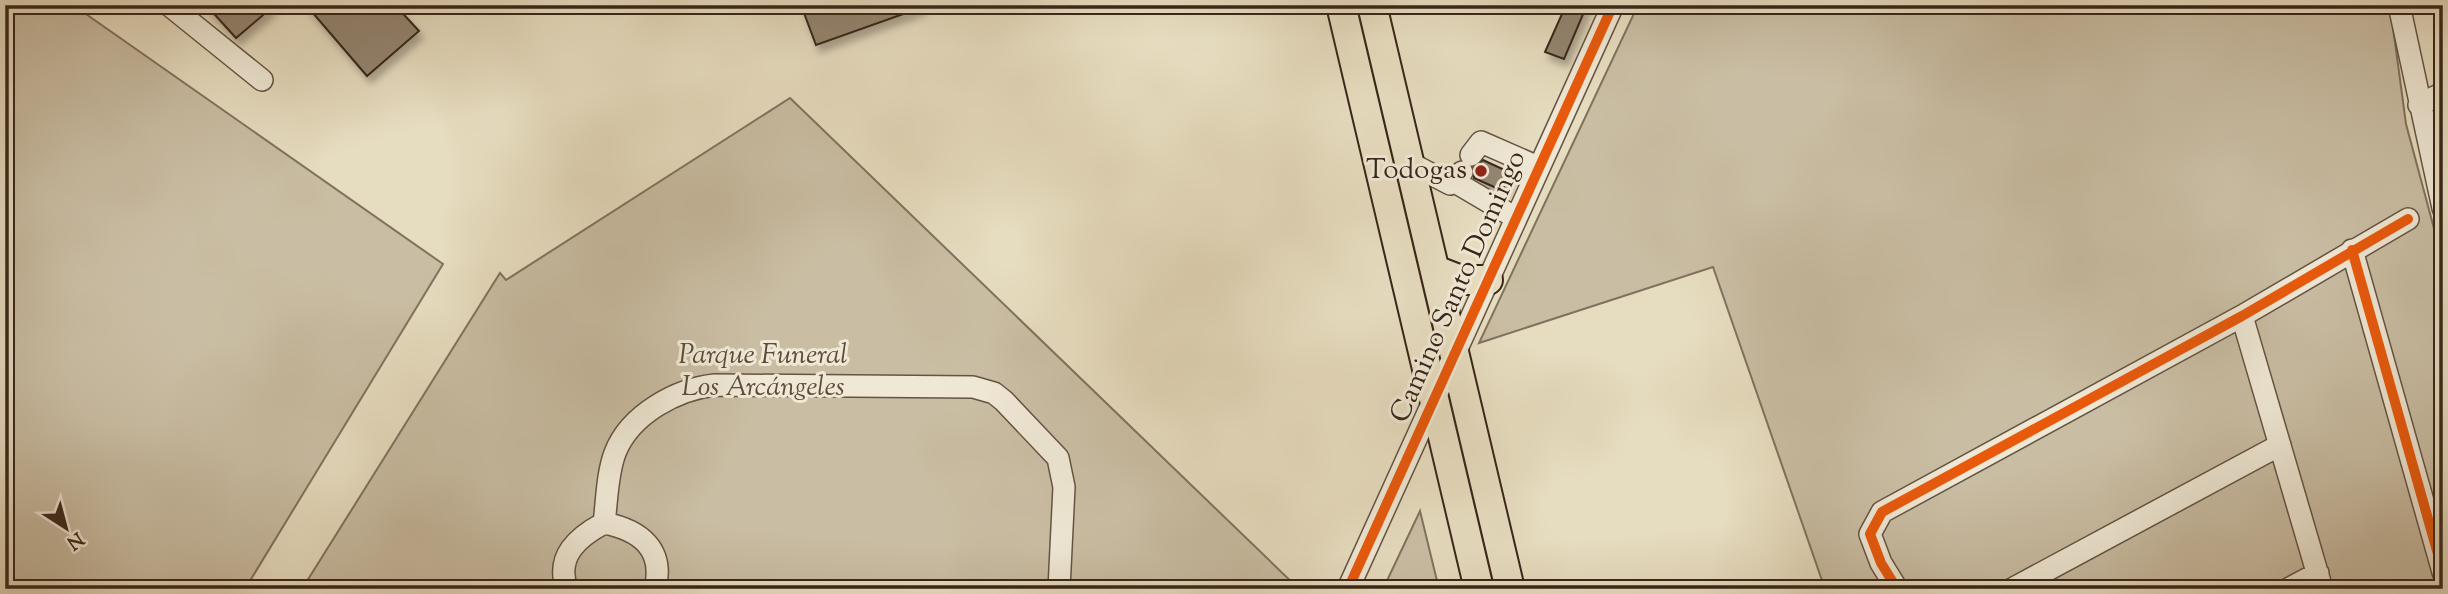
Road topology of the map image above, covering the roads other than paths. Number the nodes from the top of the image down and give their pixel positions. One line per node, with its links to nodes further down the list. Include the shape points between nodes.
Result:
1 (169, 5): 6 (street)
2 (1341, 5): 20 (main road)
3 (1372, 5): 9 (main road)
4 (1613, 5): 10 (street, Camino Santo Domingo)
5 (2399, 5): 8 (street)
6 (262, 80)
7 (2443, 93): 8 (street)
8 (2419, 106): 12 (street)
9 (1410, 163): 11 (street, via 1447,183); 16 (main road)
10 (1538, 167): 11 (street, via 1481,142); 13 (street, Camino Santo Domingo)
11 (1463, 170): 13 (street)
12 (2441, 195)
13 (1516, 218): 17 (street, Camino Santo Domingo)
14 (2408, 219): 15 (street)
15 (2351, 250): 18 (street); 23 (street)
16 (1435, 270): 17 (main road, via 1461,280); 19 (main road)
17 (1488, 280): 19 (street, Camino Santo Domingo)
18 (2242, 316): 21 (street); 31 (street, via 1882,512 1870,534)
19 (1456, 351): 20 (street, Camino Santo Domingo); 30 (main road)
20 (1432, 399): 28 (street, Camino Santo Domingo); 29 (main road)
21 (2280, 445): 24 (street); 32 (street)
22 (604, 523): 25 (street, via 580,536 569,549 564,564); 26 (street, via 625,527 649,545 658,573); 27 (street, via 616,449 637,423 682,391 715,385 973,387 1004,401 1058,458 1065,487)
23 (2443, 572)
24 (2320, 581): 33 (street)
25 (566, 589)
26 (655, 589)
27 (1059, 589)
28 (1348, 589)
29 (1479, 589)
30 (1510, 589)
31 (1897, 589)
32 (2012, 589)
33 (2288, 589)

